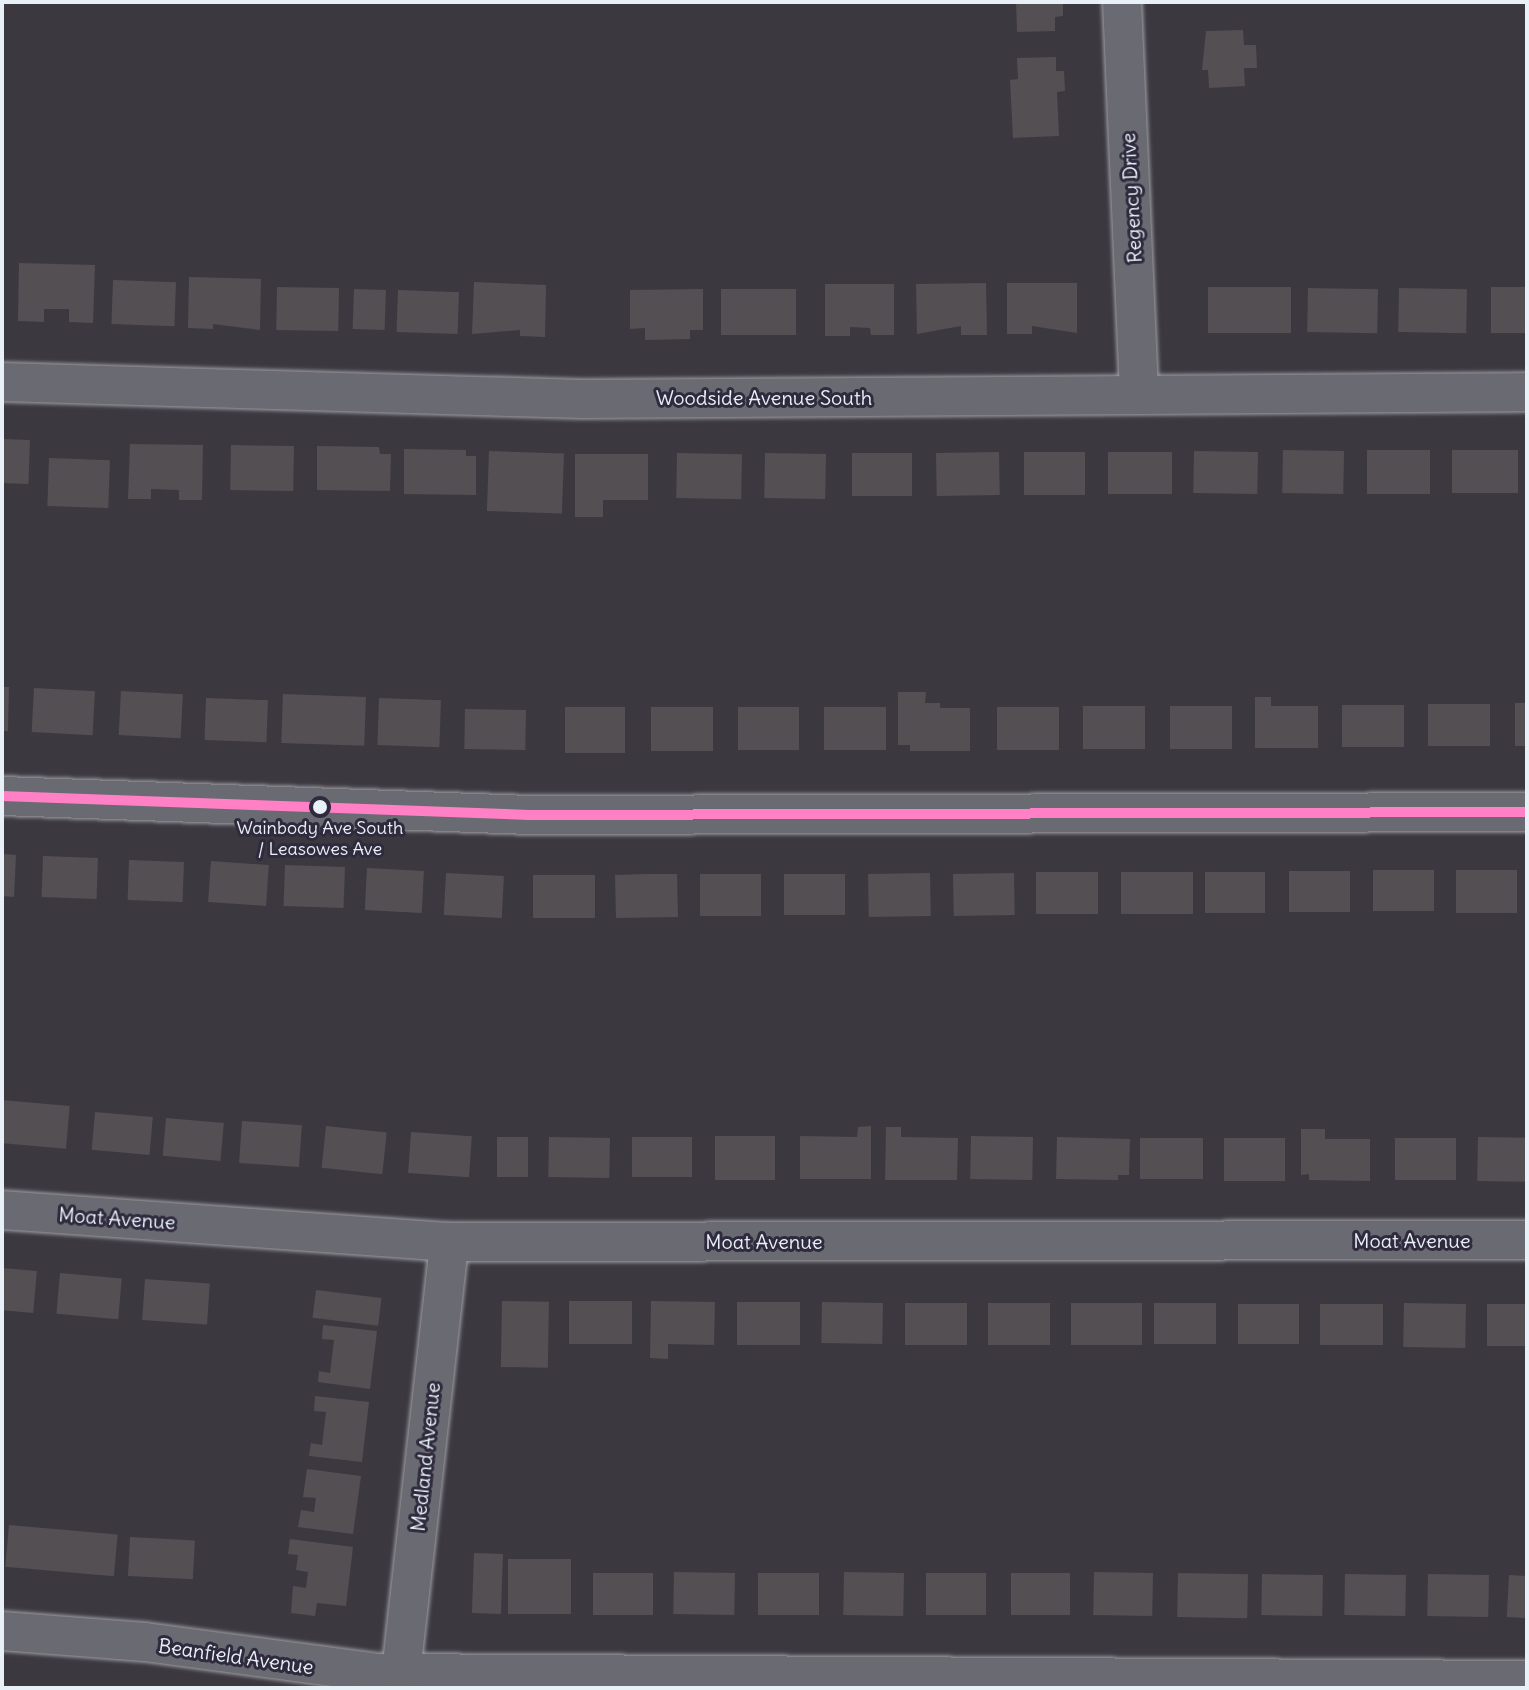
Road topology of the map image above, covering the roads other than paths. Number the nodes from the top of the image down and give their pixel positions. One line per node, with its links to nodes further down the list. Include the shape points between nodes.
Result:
1 (1122, 2): 4 (street, Regency Drive)
2 (2, 382): 4 (street, Woodside Avenue South, via 583,399)
3 (1527, 392): 4 (street, Woodside Avenue South)
4 (1139, 394)
5 (2, 796): 6 (street, via 529,815)
6 (1527, 812)
7 (2, 1210): 9 (street, Moat Avenue)
8 (1527, 1240): 9 (street, Moat Avenue)
9 (449, 1242): 11 (street, Medland Avenue)
10 (2, 1631): 11 (street, Beanfield Avenue, via 145,1642 351,1672)
11 (401, 1673): 12 (street, Beanfield Avenue)
12 (1527, 1680)

